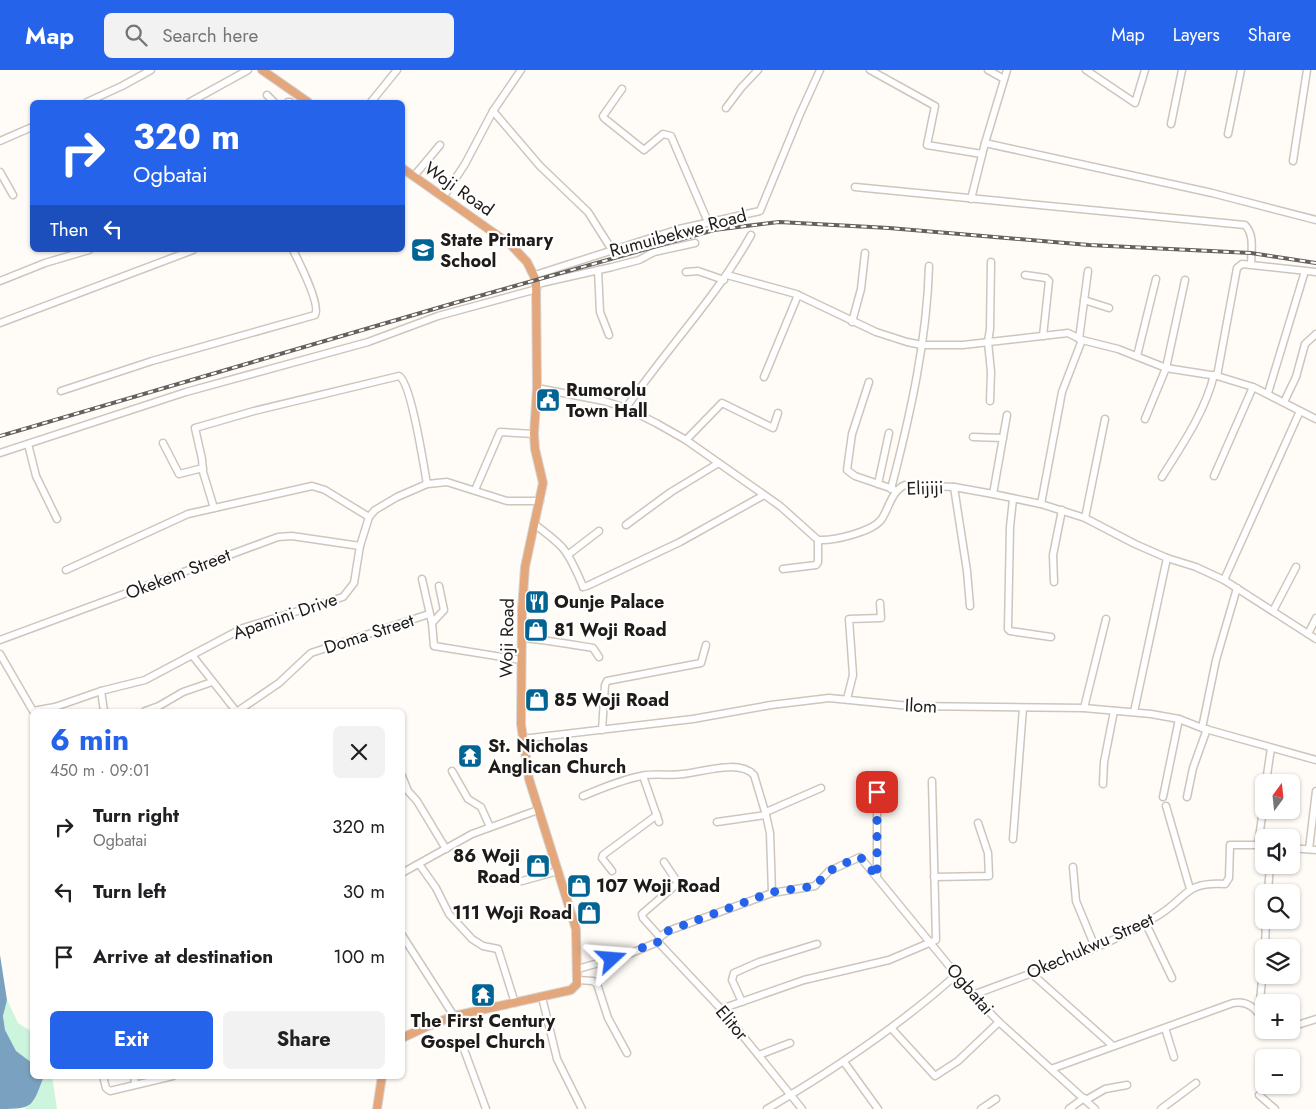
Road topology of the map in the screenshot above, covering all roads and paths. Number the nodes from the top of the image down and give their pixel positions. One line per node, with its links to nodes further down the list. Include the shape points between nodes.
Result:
1 (151, 70): 19 (street)
2 (248, 70): 20 (street)
3 (262, 70): 22 (main road)
4 (397, 70): 23 (street)
5 (521, 70): 25 (street)
6 (758, 70): 24 (street)
7 (820, 70): 42 (street, Rumuibekwe Road, via 762,209)
8 (870, 70): 32 (street, via 935,106 928,145)
9 (988, 70): 16 (street)
10 (1007, 70): 16 (street)
11 (1086, 70): 12 (street, via 1135,103)
12 (1145, 70)
13 (1182, 70): 26 (street)
14 (1241, 70): 28 (street)
15 (1307, 70): 33 (street)
16 (1004, 79): 30 (street)
17 (622, 89): 42 (street, via 605,110 604,118 644,150 663,134 671,136)
18 (267, 95): 21 (street)
19 (91, 100)
20 (194, 100)
21 (272, 100)
22 (305, 100)
23 (373, 100)
24 (726, 108)
25 (493, 111): 39 (street); 45 (street, via 540,166 588,212)
26 (1171, 124)
27 (30, 128): 29 (street)
28 (1228, 134)
29 (0, 141)
30 (985, 143): 32 (street); 41 (street, via 1202,190)
31 (440, 145): 36 (street)
32 (982, 154): 40 (street)
33 (1293, 161)
34 (405, 169): 36 (main road, Woji Road)
35 (0, 172): 38 (street)
36 (414, 176): 39 (main road, Woji Road)
37 (855, 188): 40 (street)
38 (13, 195)
39 (444, 196): 58 (main road, Woji Road, via 511,245)
40 (971, 199): 51 (street, via 1245,226 1252,239)
41 (1316, 220)
42 (708, 222): 45 (street, Rumuibekwe Road)
43 (751, 235): 60 (street)
44 (694, 243): 53 (street)
45 (612, 250): 58 (street, Rumuibekwe Road)
46 (82, 252): 63 (street)
47 (188, 252): 69 (street)
48 (294, 252): 83 (street, via 317,309 315,315 152,361)
49 (865, 253): 68 (street, via 861,289)
50 (991, 262): 74 (street)
51 (1251, 264): 55 (street); 78 (street, via 1242,264 1236,271)
52 (929, 266): 75 (street)
53 (598, 270): 64 (street); 71 (street, via 600,312)
54 (1088, 271): 66 (street)
55 (1305, 271): 57 (street); 84 (street)
56 (686, 272): 60 (street, via 698,271)
57 (1316, 272)
58 (535, 275): 64 (main road, Woji Road)
59 (1026, 275): 72 (street, via 1049,281)
60 (725, 277): 65 (street); 87 (street)
61 (1156, 279): 76 (street)
62 (1185, 280): 77 (street)
63 (0, 282)
64 (537, 287): 82 (main road, Woji Road); 100 (street, via 438,316 368,342 186,392)
65 (798, 295): 68 (street); 79 (street)
66 (1084, 300): 67 (street); 73 (street)
67 (1109, 308)
68 (852, 322): 75 (street, via 895,340)
69 (0, 323)
70 (1316, 334): 86 (street, via 1305,344 1296,377)
71 (609, 335)
72 (1043, 336): 73 (street, via 1064,333); 74 (street)
73 (1080, 339): 76 (street); 115 (street, via 1062,392)
74 (988, 342): 75 (street); 85 (street)
75 (922, 345): 110 (street)
76 (1137, 356): 77 (street)
77 (1166, 368): 78 (street); 93 (street)
78 (1216, 376): 81 (street); 104 (street, via 1190,432)
79 (764, 377)
80 (869, 382): 107 (street, via 852,434 847,470)
81 (1253, 387): 84 (street); 105 (street)
82 (537, 388): 87 (street, via 589,397); 95 (main road, Woji Road)
83 (61, 391)
84 (1268, 393): 86 (street)
85 (990, 401)
86 (1284, 402): 88 (street)
87 (626, 408): 98 (street)
88 (1300, 411): 92 (street); 132 (street)
89 (778, 413): 98 (street, via 773,428 722,403)
90 (1007, 415): 97 (street)
91 (1105, 419): 119 (street)
92 (1316, 419)
93 (1145, 420)
94 (888, 433): 107 (street)
95 (534, 434): 109 (street, via 500,432); 114 (main road, Woji Road, via 543,483)
96 (973, 437): 97 (street)
97 (1003, 438): 111 (street)
98 (686, 440): 102 (street)
99 (163, 443): 103 (street, via 179,474)
100 (28, 444): 101 (street); 120 (street, via 36,476)
101 (0, 453)
102 (718, 464): 112 (street); 122 (street, via 671,492)
103 (203, 468): 106 (street, via 194,432 198,426 399,376 405,382 413,411); 116 (street)
104 (1162, 476)
105 (1214, 476)
106 (427, 484): 109 (street, via 447,482); 118 (street, via 396,497)
107 (878, 484): 110 (street)
108 (954, 487): 110 (street, Elijiji, via 909,484); 111 (street, Elijiji); 137 (street)
109 (475, 490): 114 (street, via 507,501)
110 (894, 490): 124 (street, Elijiji, via 882,519 876,524 838,538)
111 (993, 494): 113 (street, Elijiji)
112 (764, 495): 124 (street); 126 (street, via 680,542 587,586 583,587)
113 (1013, 499): 115 (street, Elijiji); 144 (street, via 1008,629)
114 (540, 501): 121 (main road, Woji Road)
115 (1041, 504): 117 (street, Elijiji)
116 (214, 508): 118 (street, via 312,486 325,490); 130 (street, via 184,516)
117 (1062, 510): 119 (street, Elijiji); 133 (street, via 1053,555)
118 (369, 516): 125 (street, Apamini Drive)
119 (1085, 518): 127 (street, Elijiji)
120 (57, 519)
121 (534, 524): 126 (street); 145 (main road, Woji Road, via 524,567)
122 (626, 525)
123 (599, 531): 126 (street)
124 (818, 540): 129 (street, via 816,565)
125 (360, 546): 147 (street, Okekem Street, via 278,537); 150 (street, Apamini Drive, via 354,583 343,597 253,624)
126 (569, 554)
127 (1167, 558): 132 (street, Elijiji); 165 (street)
128 (1296, 567): 138 (street)
129 (783, 569)
130 (66, 570)
131 (422, 578): 139 (street)
132 (1224, 580): 135 (street, Elijiji)
133 (1054, 582)
134 (439, 586): 142 (street, via 444,610)
135 (1237, 588): 138 (street, Elijiji); 167 (street, via 1216,660)
136 (880, 603): 155 (street, via 881,618 849,619 853,675)
137 (970, 606)
138 (1273, 611): 143 (street, Elijiji)
139 (429, 614): 142 (street, Doma Street); 163 (street, Doma Street, via 311,653 279,683)
140 (1316, 618): 143 (street)
141 (1106, 619): 157 (street)
142 (432, 623): 152 (street, Doma Street, via 433,644 437,647)
143 (1308, 634): 146 (street, Elijiji)
144 (1051, 637)
145 (522, 638): 151 (street, via 593,648); 152 (main road, Woji Road)
146 (1316, 639)
147 (0, 640)
148 (706, 645): 168 (street, via 701,663 607,681)
149 (0, 654): 158 (street)
150 (192, 655): 153 (street); 154 (street, Apamini Drive, via 152,678)
151 (599, 657)
152 (521, 660): 169 (main road, Woji Road)
153 (212, 682): 161 (street, via 183,692); 162 (street)
154 (101, 691): 159 (street, Apamini Drive); 160 (street)
155 (847, 699): 156 (street, Ilom, via 910,706); 168 (street, Ilom, via 820,698)
156 (1023, 708): 157 (street, Ilom); 190 (street)
157 (1084, 708): 164 (street, Ilom)
158 (32, 709)
159 (42, 709)
160 (104, 709)
161 (151, 709)
162 (235, 709)
163 (240, 709)
164 (1114, 711): 165 (street, Ilom); 177 (street)
165 (1134, 712): 166 (street, Ilom)
166 (1179, 719): 167 (street, Ilom); 182 (street)
167 (1204, 729): 170 (street, Ilom); 183 (street)
168 (602, 730): 169 (street, Ilom)
169 (522, 739): 185 (main road, Woji Road, via 526,769)
170 (1271, 748): 171 (street, Ilom); 173 (street)
171 (1316, 760)
172 (452, 771): 189 (street, via 468,799 481,807)
173 (1267, 774)
174 (644, 776): 181 (street); 186 (street, via 726,768 750,771); 200 (street, via 658,818 603,855)
175 (932, 781): 202 (street)
176 (405, 784): 193 (street)
177 (1102, 784)
178 (821, 788): 186 (street)
179 (1316, 791): 194 (street)
180 (877, 792): 201 (street)
181 (583, 796)
182 (1163, 797)
183 (1187, 797)
184 (1166, 806): 204 (street)
185 (538, 810): 189 (street); 199 (main road, Woji Road)
186 (766, 813): 187 (street); 205 (street)
187 (716, 822)
188 (978, 823): 202 (street, via 988,853 989,876)
189 (490, 827): 193 (street)
190 (1013, 839)
191 (1255, 845): 204 (street, Okechukwu Street, via 1230,845 1228,882)
192 (1300, 848): 194 (street)
193 (446, 849): 196 (street)
194 (1313, 849)
195 (664, 862): 207 (street, Elitor, via 678,883 642,914)
196 (419, 864): 198 (street); 220 (street, via 450,914 472,939 483,946 498,949)
197 (1073, 867): 211 (street, via 1076,901)
198 (405, 871)
199 (558, 871): 203 (street); 212 (main road, Woji Road, via 576,929)
200 (612, 871)
201 (877, 877): 205 (street, Ogbatai, via 858,857 829,871 815,886); 209 (street, Ogbatai)
202 (934, 878): 209 (street, via 937,938)
203 (522, 881)
204 (1190, 889): 206 (street, Okechukwu Street, via 1169,909)
205 (772, 892): 207 (street, via 680,926)
206 (1146, 924): 211 (street, Okechukwu Street); 215 (street)
207 (659, 939): 212 (street, via 629,954); 221 (street, Elitor)
208 (405, 940): 223 (street)
209 (931, 943): 214 (street, Ogbatai); 219 (street, via 889,960 804,980)
210 (817, 944): 219 (street, via 734,973 732,980)
211 (1095, 947): 213 (street, Okechukwu Street)
212 (578, 969): 216 (main road, Woji Road)
213 (1031, 973): 217 (street, Okechukwu Street); 232 (street)
214 (956, 975): 217 (street, Ogbatai); 228 (street)
215 (1172, 978)
216 (578, 980): 218 (main road, via 571,990); 233 (street, via 597,984 608,1018)
217 (973, 995): 225 (street, Ogbatai)
218 (542, 997): 220 (main road); 249 (street, via 557,1059)
219 (742, 1002): 221 (street)
220 (515, 1003): 223 (main road)
221 (721, 1010): 234 (street, Elitor)
222 (1255, 1010): 227 (street, via 1238,1002)
223 (454, 1016): 229 (main road)
224 (1316, 1019): 226 (street)
225 (999, 1022): 228 (street, via 958,1061 935,1076); 237 (street, Ogbatai)
226 (1300, 1024)
227 (1165, 1028): 232 (street); 235 (street)
228 (892, 1029): 236 (street)
229 (405, 1037)
230 (790, 1043): 234 (street)
231 (462, 1044): 251 (street)
232 (1113, 1046): 237 (street)
233 (627, 1053)
234 (759, 1055): 245 (street, Elitor)
235 (1174, 1057)
236 (844, 1062): 245 (street); 254 (street)
237 (1051, 1069): 248 (street, Ogbatai)
238 (104, 1079): 243 (street, via 107,1090)
239 (134, 1079): 243 (street)
240 (154, 1079): 243 (street)
241 (382, 1079): 250 (main road)
242 (1196, 1083): 258 (street)
243 (135, 1084)
244 (1127, 1084): 248 (street, via 1105,1089)
245 (791, 1095): 252 (street); 253 (street, Elitor)
246 (1258, 1095): 259 (street)
247 (996, 1099): 255 (street)
248 (1086, 1099): 256 (street); 257 (street, Ogbatai)
249 (579, 1108)
250 (377, 1109)
251 (486, 1109)
252 (767, 1109)
253 (802, 1109)
254 (878, 1109)
255 (982, 1109)
256 (1069, 1109)
257 (1095, 1109)
258 (1161, 1109)
259 (1275, 1109)

